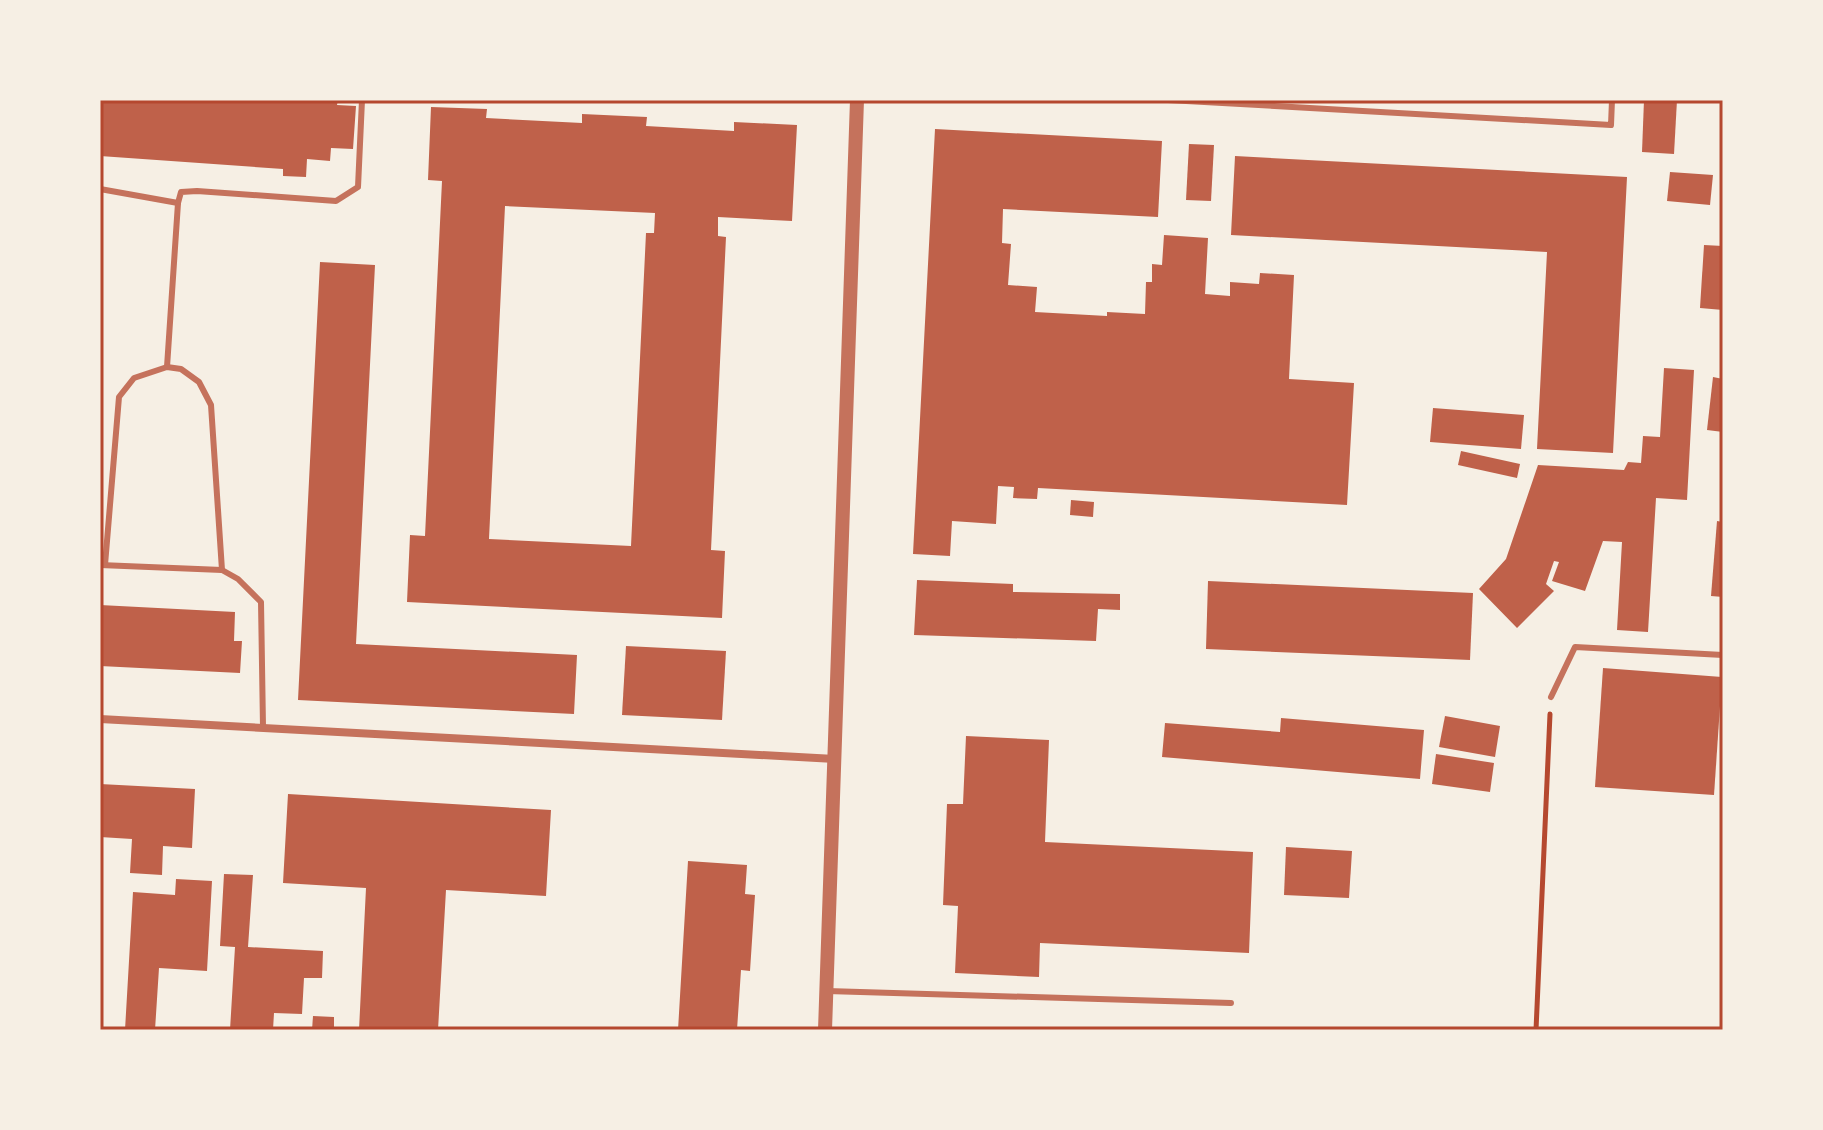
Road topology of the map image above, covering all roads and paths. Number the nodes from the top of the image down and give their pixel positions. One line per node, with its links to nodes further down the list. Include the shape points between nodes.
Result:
1 (362, 100): 6 (lane, via 358,187 336,201 197,191 181,192)
2 (857, 100): 14 (street)
3 (1168, 100): 4 (lane, via 1611,125)
4 (1612, 100)
5 (100, 189): 6 (lane)
6 (178, 203): 7 (lane)
7 (167, 367): 8 (lane, via 134,378 119,397); 9 (lane, via 181,369 199,382 211,405)
8 (102, 565): 9 (lane)
9 (222, 570): 13 (lane, via 261,602)
10 (1723, 655): 11 (lane, via 1575,647)
11 (1551, 697): 18 (path)
12 (100, 719): 13 (street)
13 (263, 727): 14 (street)
14 (835, 759): 15 (street)
15 (827, 991): 16 (lane); 17 (street)
16 (1231, 1003)
17 (825, 1030)
18 (1536, 1030)

